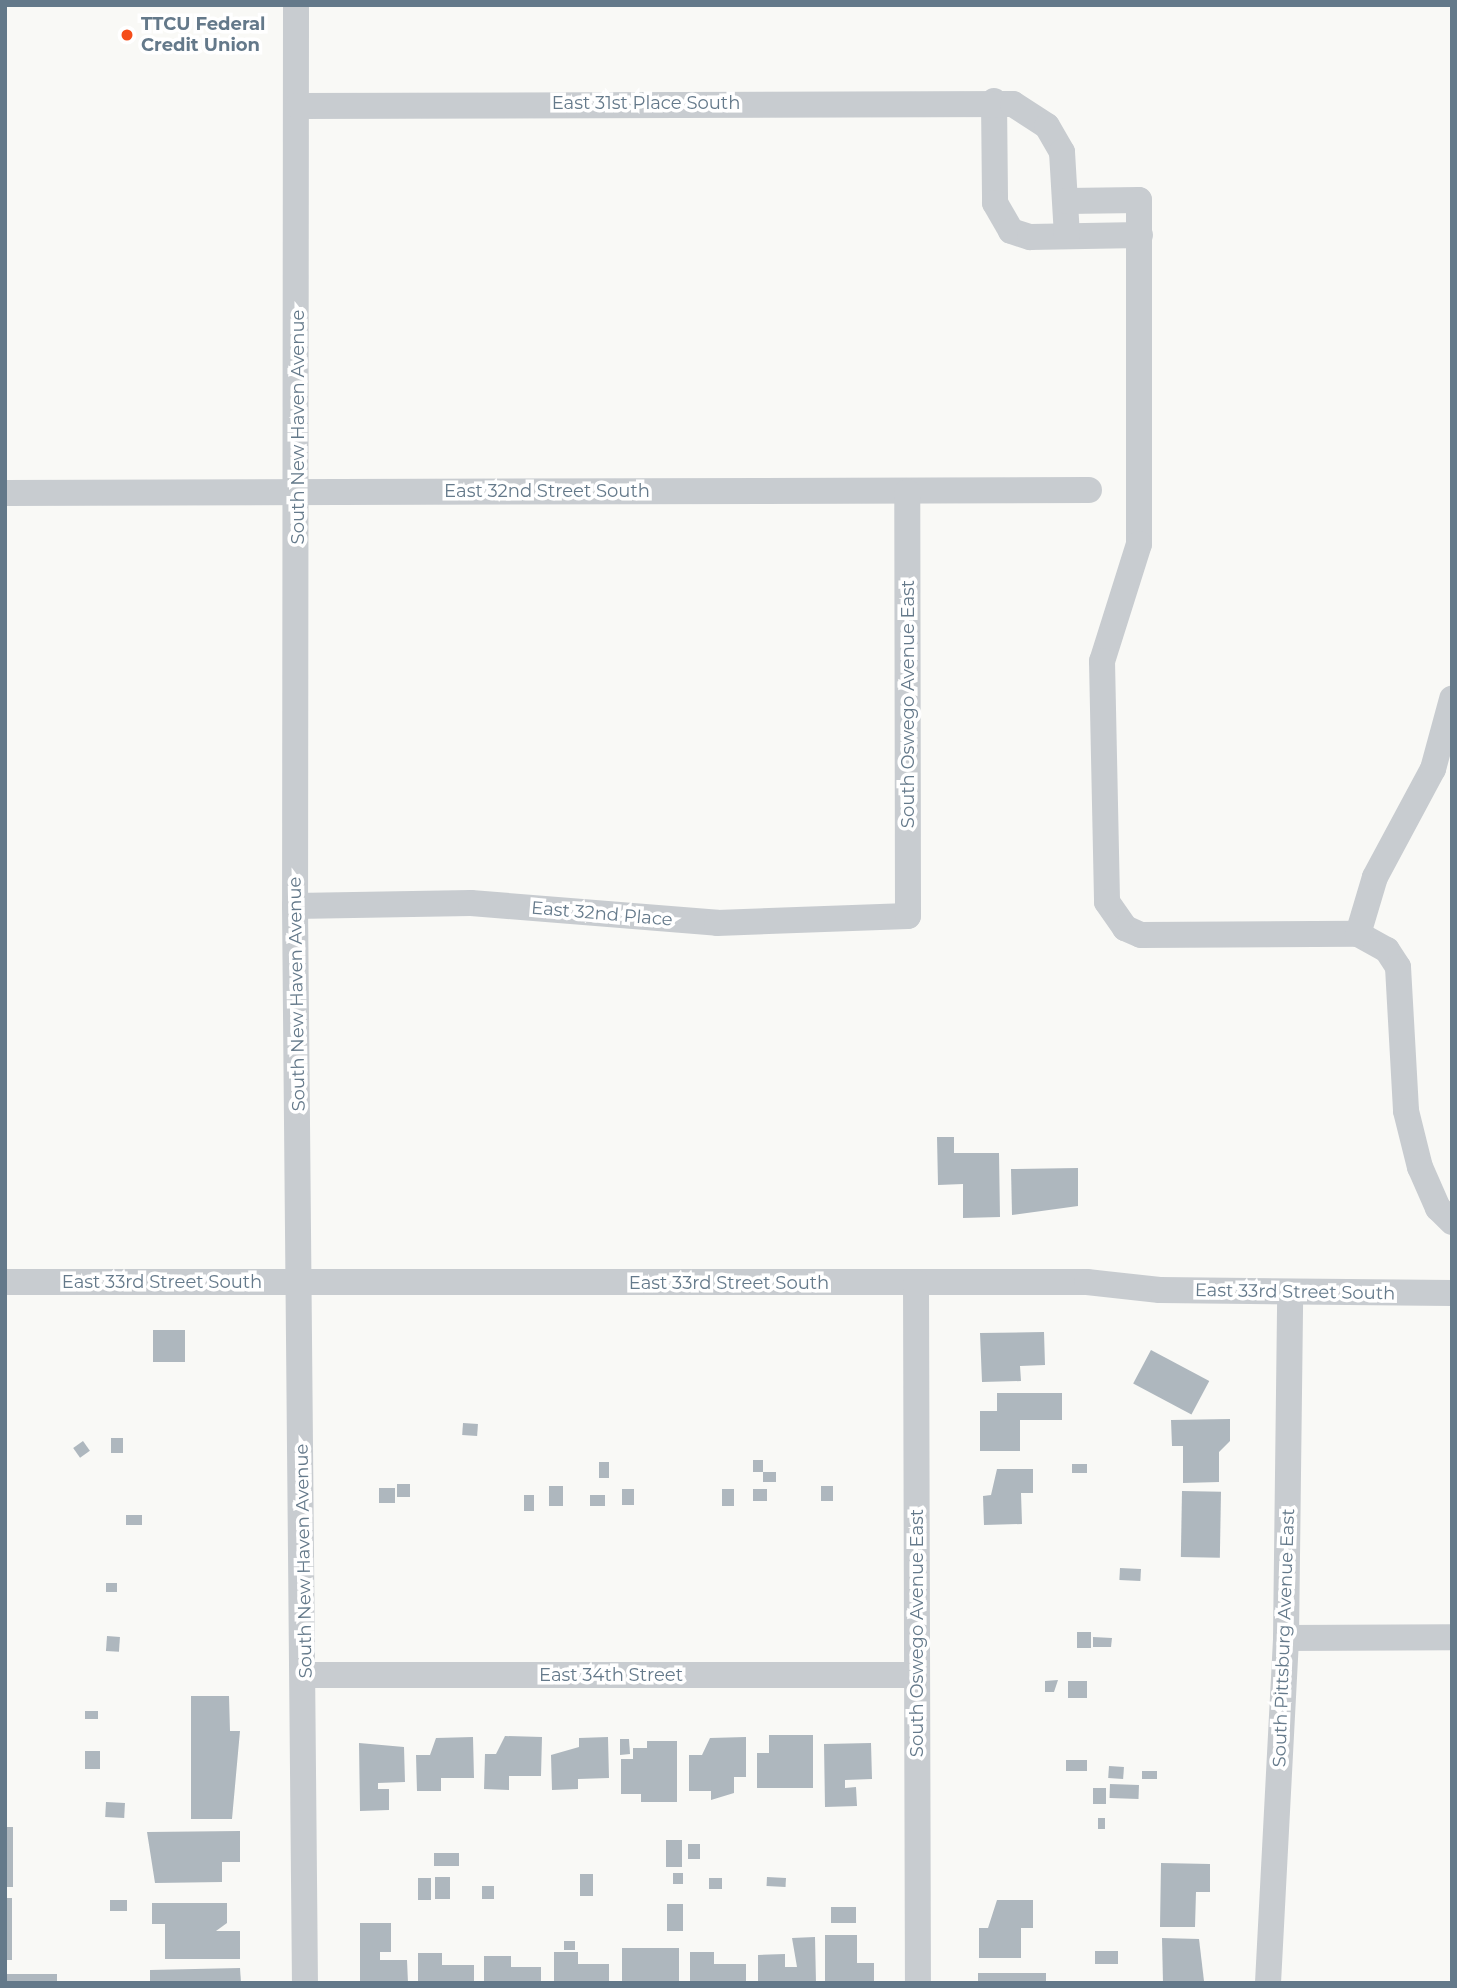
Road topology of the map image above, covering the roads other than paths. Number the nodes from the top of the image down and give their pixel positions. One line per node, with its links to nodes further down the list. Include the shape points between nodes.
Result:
1 (296, 5): 3 (street, South New Haven Avenue)
2 (993, 101): 3 (street, East 31st Place South); 4 (street, East 31st Place South, via 1031,110 1047,125 1062,152); 6 (street, via 995,203 1002,219 1011,231 1030,237)
3 (298, 106): 8 (street, South New Haven Avenue)
4 (1067, 201): 5 (street, via 1139,200); 6 (street, East 31st Place South)
5 (1140, 235): 6 (street); 14 (street, via 1139,544 1102,661 1107,902 1125,928 1158,937)
6 (1067, 236)
7 (1089, 490): 9 (street, East 32nd Street South)
8 (299, 491): 9 (street, East 32nd Street South); 10 (street, East 32nd Street South); 12 (street, South New Haven Avenue)
9 (907, 492): 13 (street, South Oswego Avenue East)
10 (5, 493)
11 (1452, 699): 14 (street, via 1433,769 1375,877)
12 (295, 906): 13 (street, East 32nd Place, via 471,903 717,923); 17 (street, South New Haven Avenue)
13 (908, 916)
14 (1358, 934): 15 (street, via 1373,939 1398,967 1406,1111 1420,1167 1438,1208)
15 (1452, 1222)
16 (5, 1282): 17 (street, East 33rd Street South)
17 (301, 1283): 18 (street, East 33rd Street South); 23 (street, South New Haven Avenue)
18 (916, 1283): 20 (street, East 33rd Street South, via 1087,1282); 24 (street, South Oswego Avenue East)
19 (1452, 1293): 20 (street, East 33rd Street South)
20 (1290, 1294): 22 (street, South Pittsburg Avenue East)
21 (1452, 1637): 22 (street)
22 (1286, 1638): 27 (street, South Pittsburg Avenue East)
23 (305, 1675): 24 (street, East 34th Street); 25 (street, South New Haven Avenue)
24 (917, 1675): 26 (street, South Oswego Avenue East)
25 (305, 1983)
26 (918, 1983)
27 (1268, 1983)

